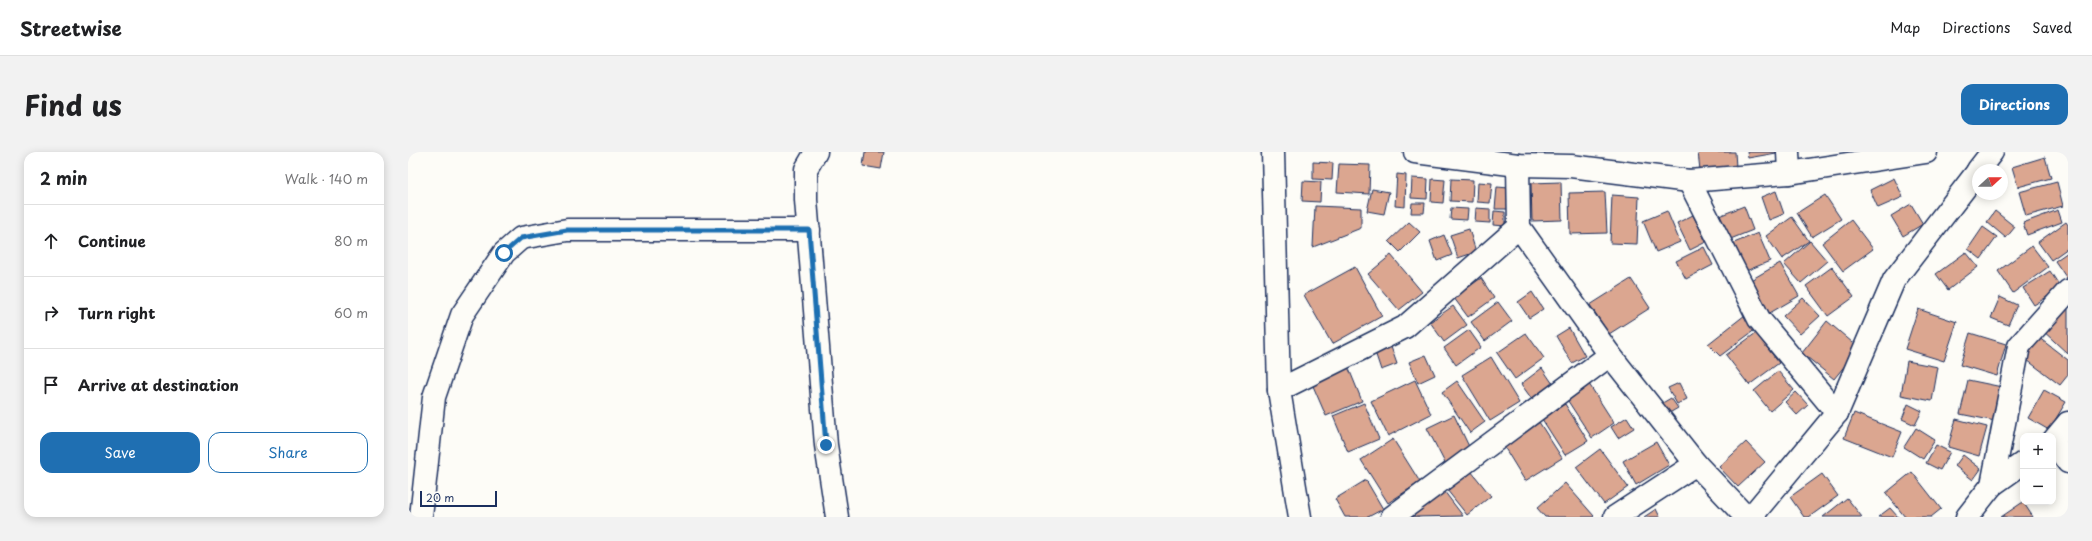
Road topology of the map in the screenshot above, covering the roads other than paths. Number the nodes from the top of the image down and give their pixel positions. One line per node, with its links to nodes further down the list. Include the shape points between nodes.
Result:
1 (816, 152): 13 (street, via 806,169)
2 (1273, 152): 16 (street)
3 (1415, 152): 9 (street)
4 (1926, 152): 7 (street)
5 (1992, 152): 8 (street)
6 (1570, 159): 9 (street); 11 (street)
7 (1789, 162): 11 (street)
8 (1983, 164)
9 (1518, 165): 12 (street)
10 (1972, 178): 17 (street, via 1894,280)
11 (1688, 181): 17 (street, via 1758,319)
12 (1519, 227): 15 (street); 16 (street, via 1405,327)
13 (809, 230): 26 (street, via 567,230 521,238 504,253 462,315 434,397); 27 (street, via 826,445)
14 (2068, 291): 24 (street, via 2019,346)
15 (1610, 355): 22 (street); 29 (street)
16 (1280, 390): 28 (street)
17 (1837, 413): 32 (street)
18 (2068, 423): 19 (street)
19 (2056, 437)
20 (2056, 445): 21 (street)
21 (2068, 462)
22 (1696, 464): 30 (street); 31 (street)
23 (2020, 465): 24 (street)
24 (1992, 485): 25 (street)
25 (1968, 516)
26 (421, 517)
27 (837, 517)
28 (1300, 517)
29 (1392, 517)
30 (1615, 517)
31 (1746, 517)
32 (1751, 517)

